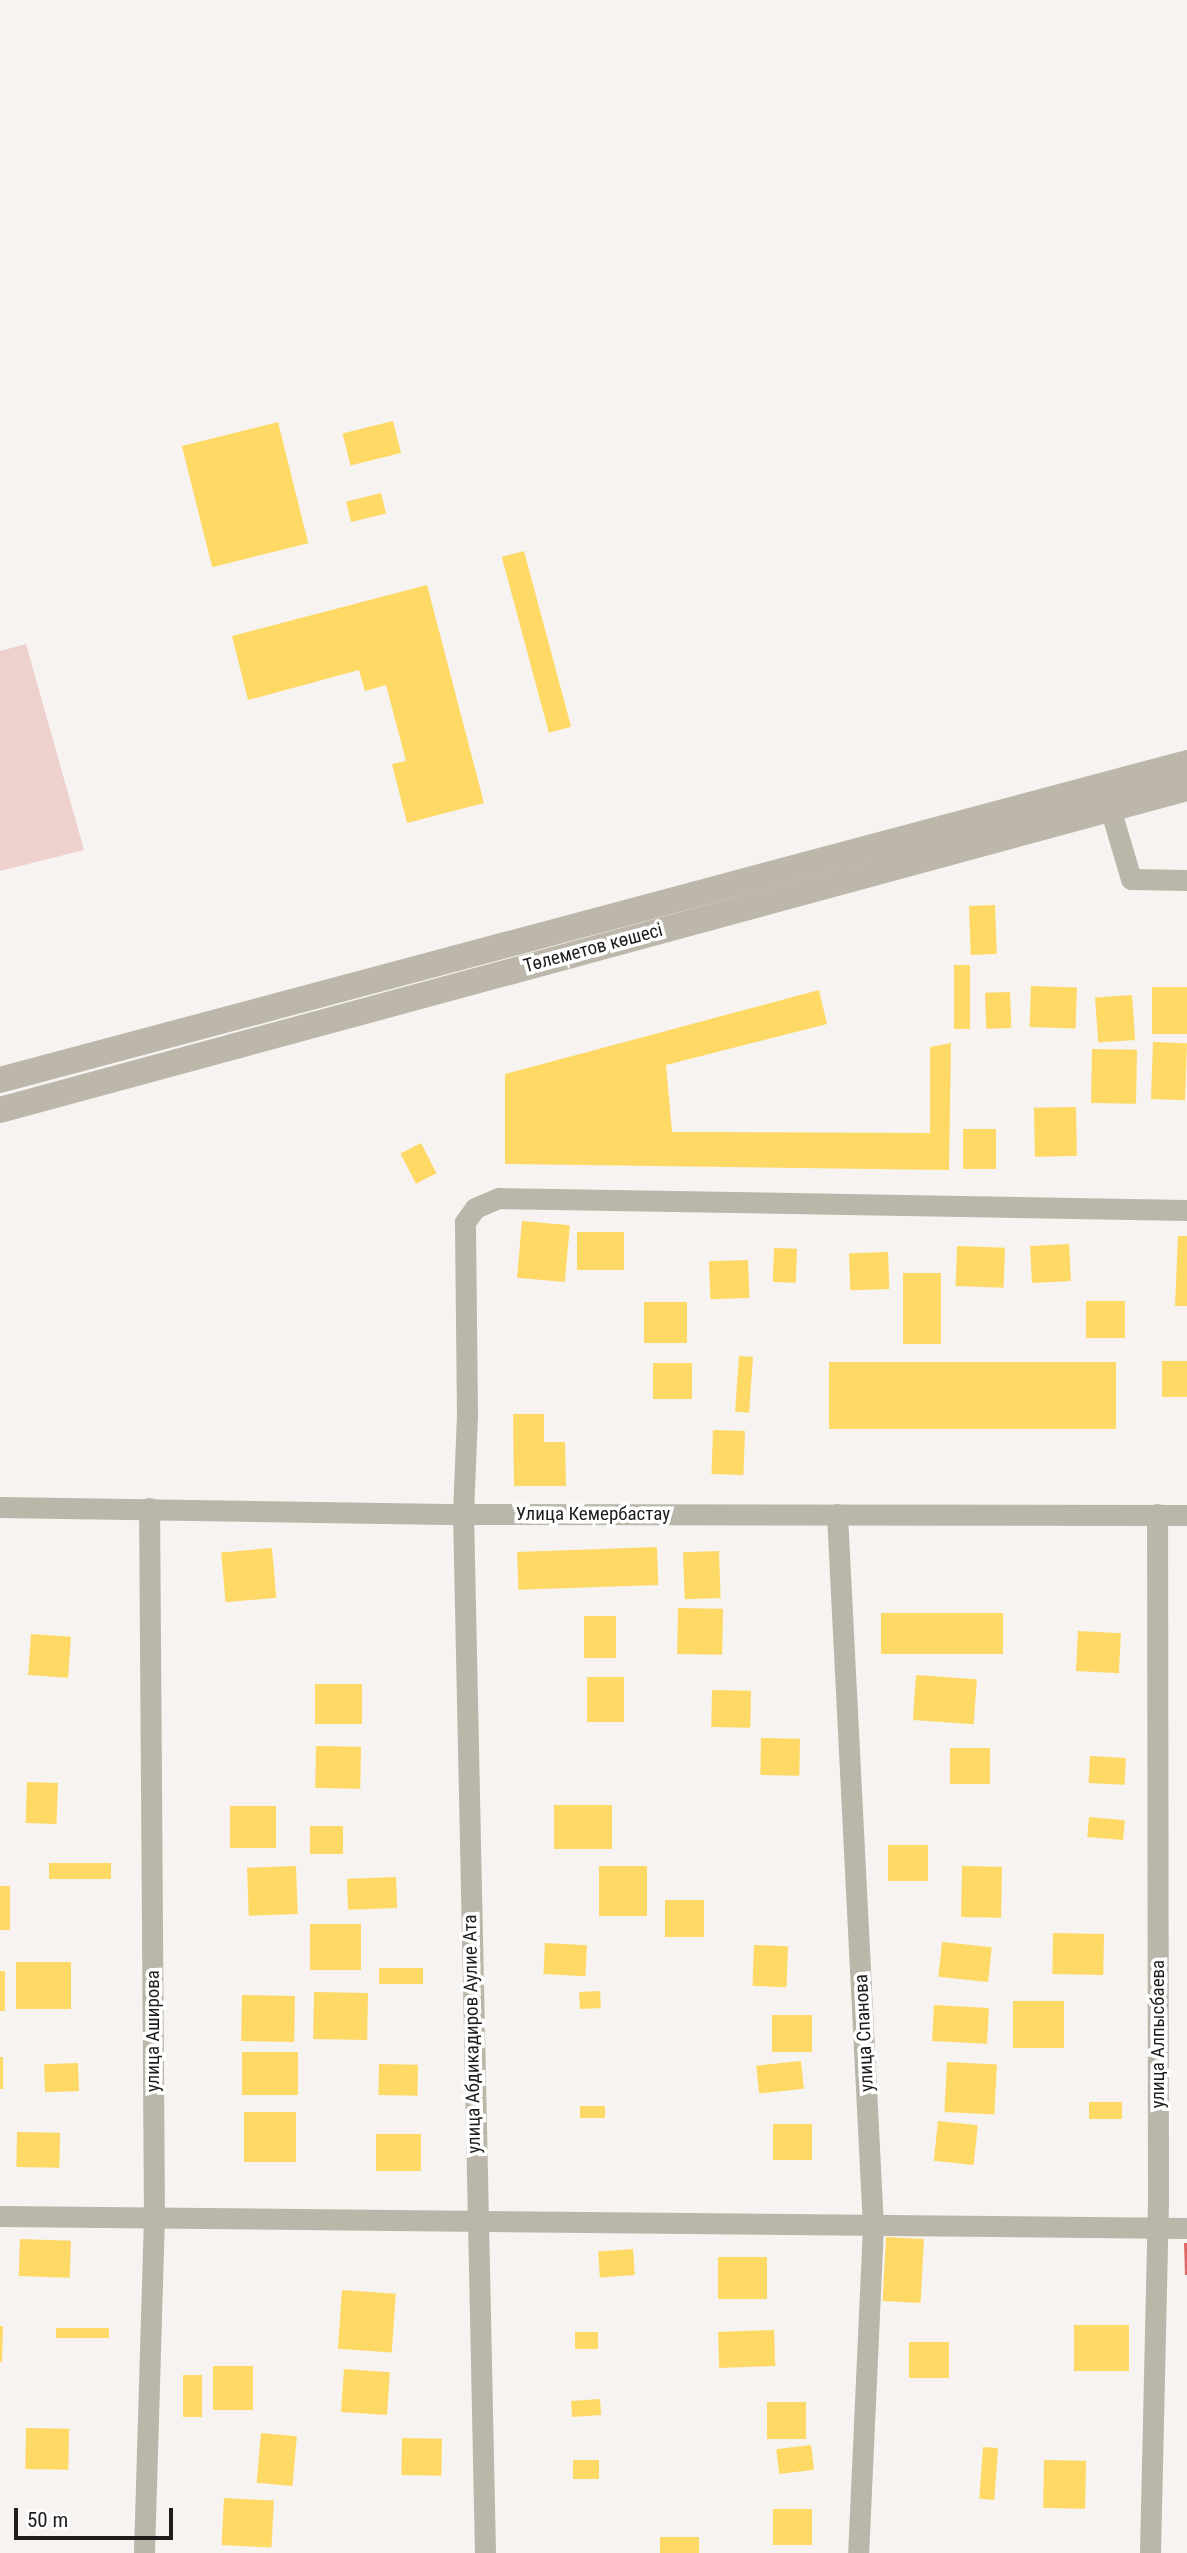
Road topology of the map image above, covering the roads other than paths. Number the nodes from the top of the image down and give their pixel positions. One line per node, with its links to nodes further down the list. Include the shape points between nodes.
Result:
1 (1187, 763): 5 (main road, Төлеметов көшесі)
2 (1187, 788): 3 (main road, Төлеметов көшесі)
3 (1110, 808): 4 (street, via 1131,880); 6 (main road, Төлеметов көшесі)
4 (1187, 880)
5 (0, 1080)
6 (0, 1110)
7 (1187, 1210): 10 (street, улица Абдикадиров Аулие Ата, via 499,1198 475,1208 465,1222)
8 (0, 1507): 9 (street, Улица Кемербастау)
9 (149, 1508): 10 (street, Улица Кемербастау); 15 (street, улица Аширова)
10 (463, 1514): 11 (street, Улица Кемербастау); 16 (street, улица Абдикадиров Аулие Ата)
11 (837, 1514): 12 (street, Улица Кемербастау); 17 (street, улица Спанова)
12 (1157, 1514): 13 (street, Улица Кемербастау); 18 (street, улица Алпысбаева)
13 (1187, 1515)
14 (0, 2216): 15 (street)
15 (154, 2216): 16 (street); 20 (street, улица Аширова)
16 (475, 2220): 17 (street); 21 (street, улица Абдикадиров Аулие Ата)
17 (873, 2226): 18 (street); 22 (street, улица Спанова)
18 (1158, 2228): 19 (street); 23 (street, улица Алпысбаева)
19 (1187, 2228)
20 (144, 2553)
21 (485, 2553)
22 (858, 2553)
23 (1150, 2553)

